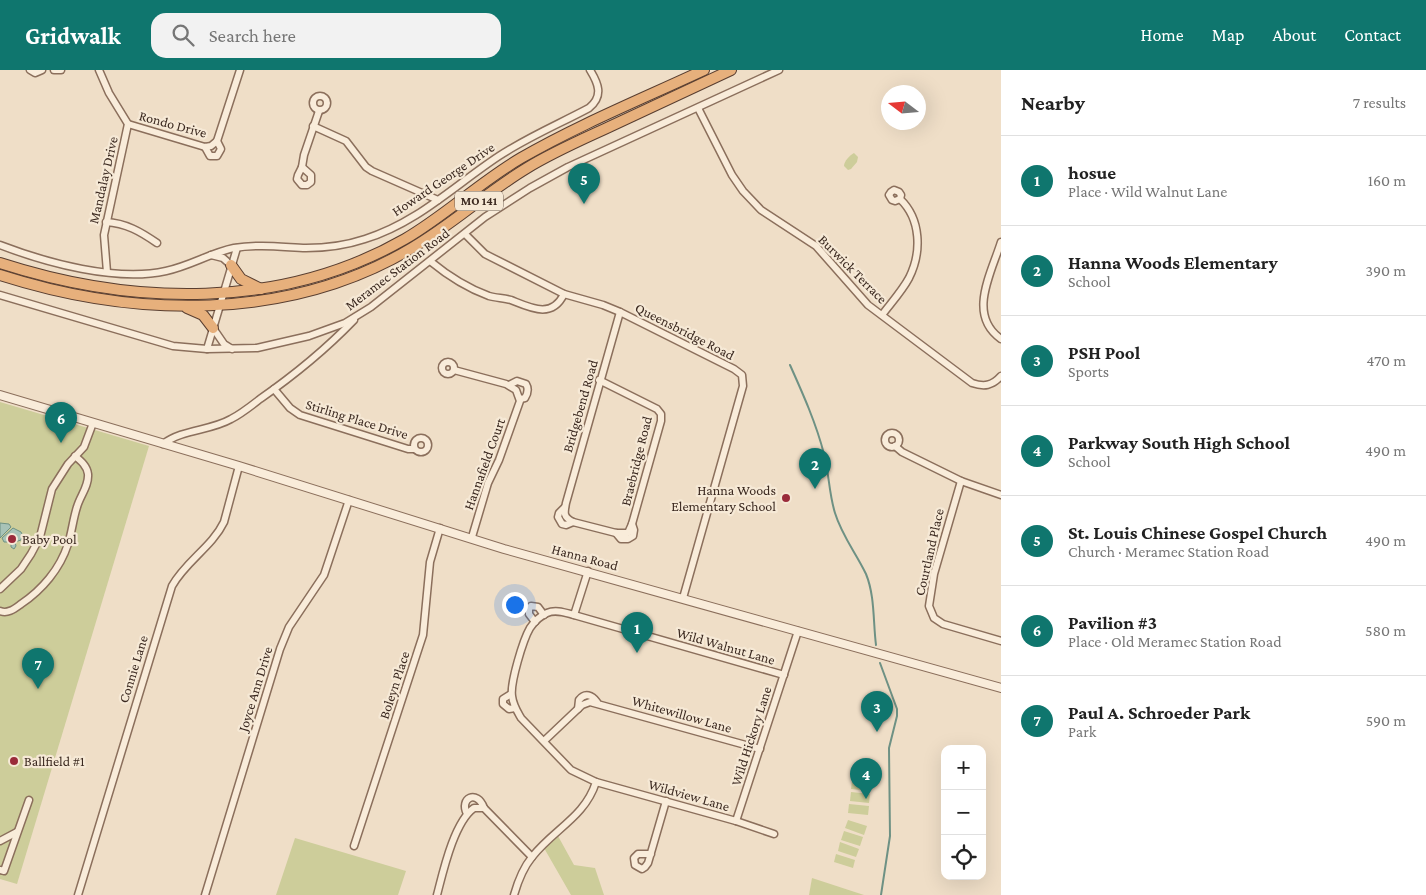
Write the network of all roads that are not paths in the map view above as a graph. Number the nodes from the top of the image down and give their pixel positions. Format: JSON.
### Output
{"nodes":[{"id":1,"x":30,"y":70,"type":"edge"},
{"id":2,"x":42,"y":70,"type":"edge"},
{"id":3,"x":54,"y":70,"type":"edge"},
{"id":4,"x":61,"y":70,"type":"edge"},
{"id":5,"x":99,"y":70,"type":"edge"},
{"id":6,"x":240,"y":70,"type":"edge"},
{"id":7,"x":590,"y":70,"type":"edge"},
{"id":8,"x":704,"y":70,"type":"edge"},
{"id":9,"x":731,"y":70,"type":"edge"},
{"id":10,"x":779,"y":70,"type":"edge"},
{"id":11,"x":698,"y":108,"type":"junction"},
{"id":12,"x":319,"y":111,"type":"dead end"},
{"id":13,"x":128,"y":124,"type":"junction"},
{"id":14,"x":313,"y":126,"type":"junction"},
{"id":15,"x":302,"y":167,"type":"dead end"},
{"id":16,"x":900,"y":199,"type":"dead end"},
{"id":17,"x":438,"y":200,"type":"junction"},
{"id":18,"x":106,"y":222,"type":"junction"},
{"id":19,"x":465,"y":234,"type":"junction"},
{"id":20,"x":1001,"y":242,"type":"edge"},
{"id":21,"x":157,"y":243,"type":"dead end"},
{"id":22,"x":0,"y":245,"type":"edge"},
{"id":23,"x":237,"y":248,"type":"junction"},
{"id":24,"x":209,"y":255,"type":"junction"},
{"id":25,"x":430,"y":261,"type":"junction"},
{"id":26,"x":0,"y":263,"type":"edge"},
{"id":27,"x":231,"y":265,"type":"junction"},
{"id":28,"x":107,"y":272,"type":"junction"},
{"id":29,"x":0,"y":275,"type":"edge"},
{"id":30,"x":262,"y":289,"type":"junction"},
{"id":31,"x":223,"y":294,"type":"junction"},
{"id":32,"x":564,"y":294,"type":"junction"},
{"id":33,"x":0,"y":296,"type":"edge"},
{"id":34,"x":220,"y":305,"type":"junction"},
{"id":35,"x":181,"y":306,"type":"junction"},
{"id":36,"x":620,"y":312,"type":"junction"},
{"id":37,"x":359,"y":314,"type":"junction"},
{"id":38,"x":882,"y":315,"type":"junction"},
{"id":39,"x":213,"y":328,"type":"junction"},
{"id":40,"x":1001,"y":339,"type":"edge"},
{"id":41,"x":207,"y":349,"type":"junction"},
{"id":42,"x":232,"y":349,"type":"junction"},
{"id":43,"x":454,"y":370,"type":"dead end"},
{"id":44,"x":1001,"y":376,"type":"edge"},
{"id":45,"x":600,"y":380,"type":"junction"},
{"id":46,"x":509,"y":385,"type":"junction"},
{"id":47,"x":274,"y":389,"type":"junction"},
{"id":48,"x":0,"y":395,"type":"edge"},
{"id":49,"x":520,"y":399,"type":"junction"},
{"id":50,"x":93,"y":423,"type":"junction"},
{"id":51,"x":163,"y":444,"type":"junction"},
{"id":52,"x":895,"y":446,"type":"dead end"},
{"id":53,"x":414,"y":449,"type":"dead end"},
{"id":54,"x":75,"y":456,"type":"junction"},
{"id":55,"x":239,"y":466,"type":"junction"},
{"id":56,"x":961,"y":481,"type":"junction"},
{"id":57,"x":1001,"y":494,"type":"edge"},
{"id":58,"x":349,"y":500,"type":"junction"},
{"id":59,"x":632,"y":524,"type":"junction"},
{"id":60,"x":440,"y":528,"type":"junction"},
{"id":61,"x":616,"y":533,"type":"junction"},
{"id":62,"x":628,"y":533,"type":"joint"},
{"id":63,"x":472,"y":538,"type":"junction"},
{"id":64,"x":588,"y":571,"type":"junction"},
{"id":65,"x":0,"y":589,"type":"edge"},
{"id":66,"x":683,"y":598,"type":"junction"},
{"id":67,"x":0,"y":611,"type":"edge"},
{"id":68,"x":544,"y":615,"type":"junction"},
{"id":69,"x":574,"y":615,"type":"junction"},
{"id":70,"x":534,"y":622,"type":"junction"},
{"id":71,"x":798,"y":631,"type":"junction"},
{"id":72,"x":1001,"y":641,"type":"edge"},
{"id":73,"x":784,"y":675,"type":"junction"},
{"id":74,"x":1001,"y":688,"type":"edge"},
{"id":75,"x":511,"y":694,"type":"junction"},
{"id":76,"x":515,"y":708,"type":"junction"},
{"id":77,"x":544,"y":741,"type":"junction"},
{"id":78,"x":760,"y":749,"type":"junction"},
{"id":79,"x":596,"y":782,"type":"junction"},
{"id":80,"x":29,"y":800,"type":"dead end"},
{"id":81,"x":666,"y":801,"type":"junction"},
{"id":82,"x":484,"y":808,"type":"junction"},
{"id":83,"x":467,"y":814,"type":"junction"},
{"id":84,"x":736,"y":821,"type":"junction"},
{"id":85,"x":17,"y":832,"type":"junction"},
{"id":86,"x":774,"y":834,"type":"dead end"},
{"id":87,"x":0,"y":841,"type":"edge"},
{"id":88,"x":354,"y":846,"type":"dead end"},
{"id":89,"x":650,"y":854,"type":"dead end"},
{"id":90,"x":532,"y":857,"type":"junction"},
{"id":91,"x":0,"y":870,"type":"edge"},
{"id":92,"x":78,"y":895,"type":"edge"},
{"id":93,"x":205,"y":895,"type":"edge"},
{"id":94,"x":437,"y":895,"type":"edge"},
{"id":95,"x":514,"y":895,"type":"edge"}],
"edges":[{"from":1,"to":2,"type":"street"},
{"from":3,"to":4,"type":"street"},
{"from":5,"to":13,"type":"street","name":"Mandalay Drive"},
{"from":6,"to":13,"type":"street","name":"Rondo Drive"},
{"from":7,"to":17,"type":"street","name":"Howard George Drive"},
{"from":8,"to":30,"type":"highway","number":"MO 141"},
{"from":9,"to":34,"type":"highway","number":"MO 141"},
{"from":10,"to":11,"type":"street","name":"Meramec Station Road"},
{"from":11,"to":19,"type":"street","name":"Meramec Station Road"},
{"from":11,"to":38,"type":"street","name":"Burwick Terrace"},
{"from":12,"to":14,"type":"street"},
{"from":13,"to":18,"type":"street","name":"Mandalay Drive"},
{"from":14,"to":15,"type":"street"},
{"from":14,"to":17,"type":"street"},
{"from":16,"to":38,"type":"street"},
{"from":17,"to":23,"type":"street","name":"Howard George Drive"},
{"from":18,"to":21,"type":"street"},
{"from":18,"to":28,"type":"street","name":"Mandalay Drive"},
{"from":19,"to":25,"type":"street","name":"Meramec Station Road"},
{"from":19,"to":32,"type":"street","name":"Queensbridge Road"},
{"from":20,"to":40,"type":"street"},
{"from":22,"to":28,"type":"street","name":"Howard George Drive"},
{"from":23,"to":24,"type":"street","name":"Howard George Drive"},
{"from":23,"to":27,"type":"street"},
{"from":24,"to":27,"type":"street"},
{"from":24,"to":28,"type":"street","name":"Howard George Drive"},
{"from":25,"to":32,"type":"street"},
{"from":25,"to":37,"type":"street","name":"Meramec Station Road"},
{"from":26,"to":31,"type":"highway","number":"MO 141"},
{"from":27,"to":30,"type":"highway"},
{"from":27,"to":31,"type":"street"},
{"from":29,"to":35,"type":"highway","number":"MO 141"},
{"from":30,"to":31,"type":"highway","number":"MO 141"},
{"from":31,"to":34,"type":"street"},
{"from":32,"to":36,"type":"street","name":"Queensbridge Road"},
{"from":33,"to":41,"type":"street","name":"Meramec Station Road"},
{"from":34,"to":35,"type":"highway","number":"MO 141"},
{"from":34,"to":39,"type":"street"},
{"from":35,"to":39,"type":"highway"},
{"from":36,"to":45,"type":"street","name":"Bridgebend Road"},
{"from":36,"to":66,"type":"street","name":"Queensbridge Road"},
{"from":37,"to":42,"type":"street","name":"Meramec Station Road"},
{"from":37,"to":47,"type":"street"},
{"from":38,"to":44,"type":"street","name":"Burwick Terrace"},
{"from":39,"to":41,"type":"street"},
{"from":39,"to":42,"type":"street"},
{"from":41,"to":42,"type":"street","name":"Meramec Station Road"},
{"from":43,"to":46,"type":"street","name":"Hannafield Court"},
{"from":45,"to":59,"type":"street","name":"Braebridge Road"},
{"from":45,"to":61,"type":"street","name":"Bridgebend Road"},
{"from":46,"to":49,"type":"street"},
{"from":46,"to":49,"type":"street","name":"Hannafield Court"},
{"from":47,"to":51,"type":"street"},
{"from":47,"to":53,"type":"street","name":"Stirling Place Drive"},
{"from":48,"to":50,"type":"street","name":"Hanna Road"},
{"from":49,"to":63,"type":"street","name":"Hannafield Court"},
{"from":50,"to":51,"type":"street","name":"Hanna Road"},
{"from":50,"to":54,"type":"street"},
{"from":51,"to":55,"type":"street","name":"Hanna Road"},
{"from":52,"to":56,"type":"street"},
{"from":54,"to":65,"type":"street"},
{"from":54,"to":67,"type":"street"},
{"from":55,"to":58,"type":"street","name":"Hanna Road"},
{"from":55,"to":92,"type":"street","name":"Connie Lane"},
{"from":56,"to":57,"type":"street"},
{"from":56,"to":72,"type":"street","name":"Courtland Place"},
{"from":58,"to":60,"type":"street","name":"Hanna Road"},
{"from":58,"to":93,"type":"street","name":"Joyce Ann Drive"},
{"from":59,"to":61,"type":"street","name":"Braebridge Road"},
{"from":59,"to":62,"type":"street","name":"Braebridge Road"},
{"from":60,"to":63,"type":"street","name":"Hanna Road"},
{"from":60,"to":88,"type":"street","name":"Boleyn Place"},
{"from":61,"to":62,"type":"street","name":"Bridgebend Road"},
{"from":63,"to":64,"type":"street","name":"Hanna Road"},
{"from":64,"to":66,"type":"street","name":"Hanna Road"},
{"from":64,"to":69,"type":"street"},
{"from":66,"to":71,"type":"street","name":"Hanna Road"},
{"from":68,"to":69,"type":"street","name":"Wild Walnut Lane"},
{"from":68,"to":70,"type":"street"},
{"from":68,"to":70,"type":"street","name":"Wild Walnut Lane"},
{"from":69,"to":73,"type":"street","name":"Wild Walnut Lane"},
{"from":70,"to":75,"type":"street"},
{"from":71,"to":73,"type":"street","name":"Wild Hickory Lane"},
{"from":71,"to":74,"type":"street","name":"Hanna Road"},
{"from":73,"to":78,"type":"street","name":"Wild Hickory Lane"},
{"from":75,"to":76,"type":"street"},
{"from":75,"to":76,"type":"street","name":"Wildview Lane"},
{"from":76,"to":77,"type":"street","name":"Wildview Lane"},
{"from":77,"to":78,"type":"street","name":"Whitewillow Lane"},
{"from":77,"to":79,"type":"street","name":"Wildview Lane"},
{"from":78,"to":84,"type":"street","name":"Wild Hickory Lane"},
{"from":79,"to":81,"type":"street","name":"Wildview Lane"},
{"from":79,"to":90,"type":"street"},
{"from":80,"to":85,"type":"street"},
{"from":81,"to":84,"type":"street","name":"Wildview Lane"},
{"from":81,"to":89,"type":"street"},
{"from":82,"to":83,"type":"street"},
{"from":82,"to":83,"type":"street"},
{"from":82,"to":90,"type":"street"},
{"from":83,"to":94,"type":"street"},
{"from":84,"to":86,"type":"street","name":"Wildview Lane"},
{"from":85,"to":87,"type":"street"},
{"from":85,"to":91,"type":"street"},
{"from":90,"to":95,"type":"street"}]}
